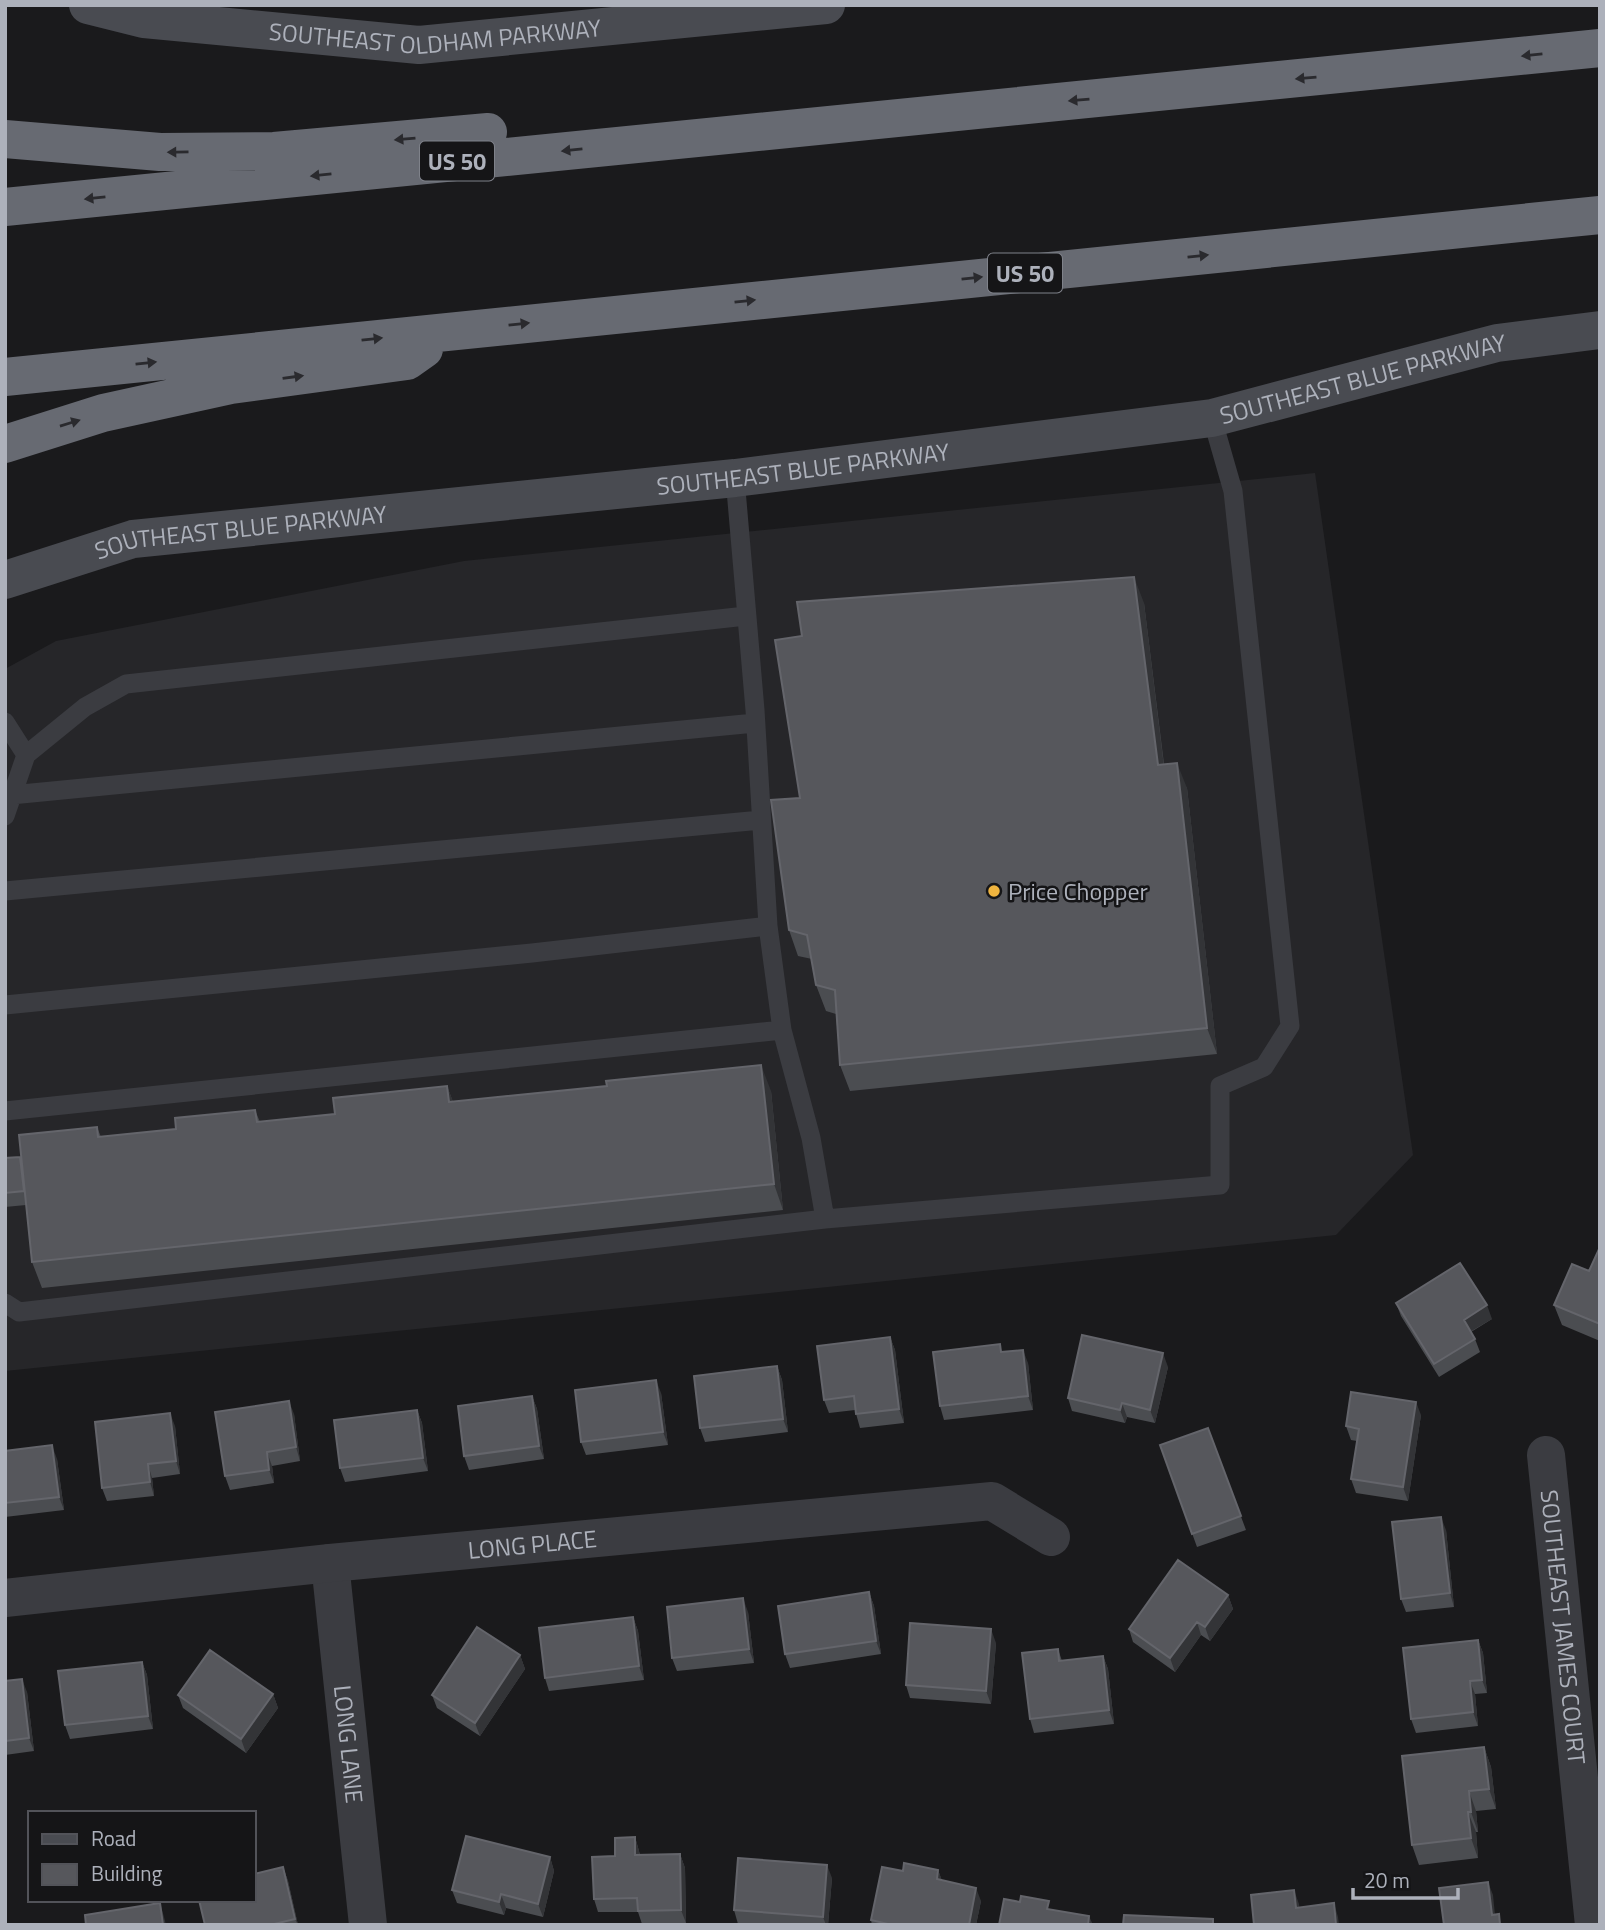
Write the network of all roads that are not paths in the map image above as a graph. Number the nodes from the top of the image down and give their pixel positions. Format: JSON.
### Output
{"nodes":[{"id":1,"x":826,"y":5,"type":"edge"},
{"id":2,"x":101,"y":7,"type":"edge"},
{"id":3,"x":1600,"y":48,"type":"edge"},
{"id":4,"x":908,"y":116,"type":"junction"},
{"id":5,"x":5,"y":139,"type":"edge"},
{"id":6,"x":5,"y":207,"type":"edge"},
{"id":7,"x":1600,"y":215,"type":"edge"},
{"id":8,"x":451,"y":330,"type":"junction"},
{"id":9,"x":1600,"y":330,"type":"edge"},
{"id":10,"x":5,"y":377,"type":"edge"},
{"id":11,"x":1212,"y":418,"type":"junction"},
{"id":12,"x":5,"y":443,"type":"edge"},
{"id":13,"x":735,"y":478,"type":"junction"},
{"id":14,"x":5,"y":580,"type":"edge"},
{"id":15,"x":746,"y":616,"type":"junction"},
{"id":16,"x":5,"y":722,"type":"edge"},
{"id":17,"x":755,"y":723,"type":"junction"},
{"id":18,"x":26,"y":755,"type":"junction"},
{"id":19,"x":11,"y":795,"type":"junction"},
{"id":20,"x":5,"y":816,"type":"edge"},
{"id":21,"x":761,"y":820,"type":"junction"},
{"id":22,"x":5,"y":891,"type":"edge"},
{"id":23,"x":768,"y":926,"type":"junction"},
{"id":24,"x":5,"y":1004,"type":"edge"},
{"id":25,"x":782,"y":1030,"type":"junction"},
{"id":26,"x":5,"y":1111,"type":"edge"},
{"id":27,"x":825,"y":1219,"type":"junction"},
{"id":28,"x":5,"y":1303,"type":"edge"},
{"id":29,"x":1546,"y":1455,"type":"dead end"},
{"id":30,"x":1051,"y":1537,"type":"dead end"},
{"id":31,"x":330,"y":1563,"type":"junction"},
{"id":32,"x":5,"y":1598,"type":"edge"},
{"id":33,"x":368,"y":1925,"type":"edge"},
{"id":34,"x":1594,"y":1925,"type":"edge"}],
"edges":[{"from":1,"to":2,"type":"street","name":"SOUTHEAST OLDHAM PARKWAY"},
{"from":3,"to":4,"type":"highway","number":"US 50","one_way":true},
{"from":4,"to":5,"type":"highway","one_way":true},
{"from":4,"to":6,"type":"highway","number":"US 50","one_way":true},
{"from":8,"to":7,"type":"highway","number":"US 50","one_way":true},
{"from":10,"to":8,"type":"highway","number":"US 50","one_way":true},
{"from":12,"to":8,"type":"highway","one_way":true},
{"from":9,"to":11,"type":"street","name":"SOUTHEAST BLUE PARKWAY"},
{"from":11,"to":13,"type":"street","name":"SOUTHEAST BLUE PARKWAY"},
{"from":11,"to":27,"type":"lane"},
{"from":13,"to":14,"type":"street","name":"SOUTHEAST BLUE PARKWAY"},
{"from":13,"to":15,"type":"lane"},
{"from":15,"to":17,"type":"lane"},
{"from":15,"to":18,"type":"lane"},
{"from":16,"to":18,"type":"lane"},
{"from":17,"to":19,"type":"lane"},
{"from":17,"to":21,"type":"lane"},
{"from":18,"to":19,"type":"lane"},
{"from":19,"to":20,"type":"lane"},
{"from":21,"to":22,"type":"lane"},
{"from":21,"to":23,"type":"lane"},
{"from":23,"to":24,"type":"lane"},
{"from":23,"to":25,"type":"lane"},
{"from":25,"to":26,"type":"lane"},
{"from":25,"to":27,"type":"lane"},
{"from":27,"to":28,"type":"lane"},
{"from":29,"to":34,"type":"street","name":"SOUTHEAST JAMES COURT"},
{"from":30,"to":31,"type":"street","name":"LONG PLACE"},
{"from":31,"to":32,"type":"street","name":"LONG PLACE"},
{"from":31,"to":33,"type":"street","name":"LONG LANE"}]}
